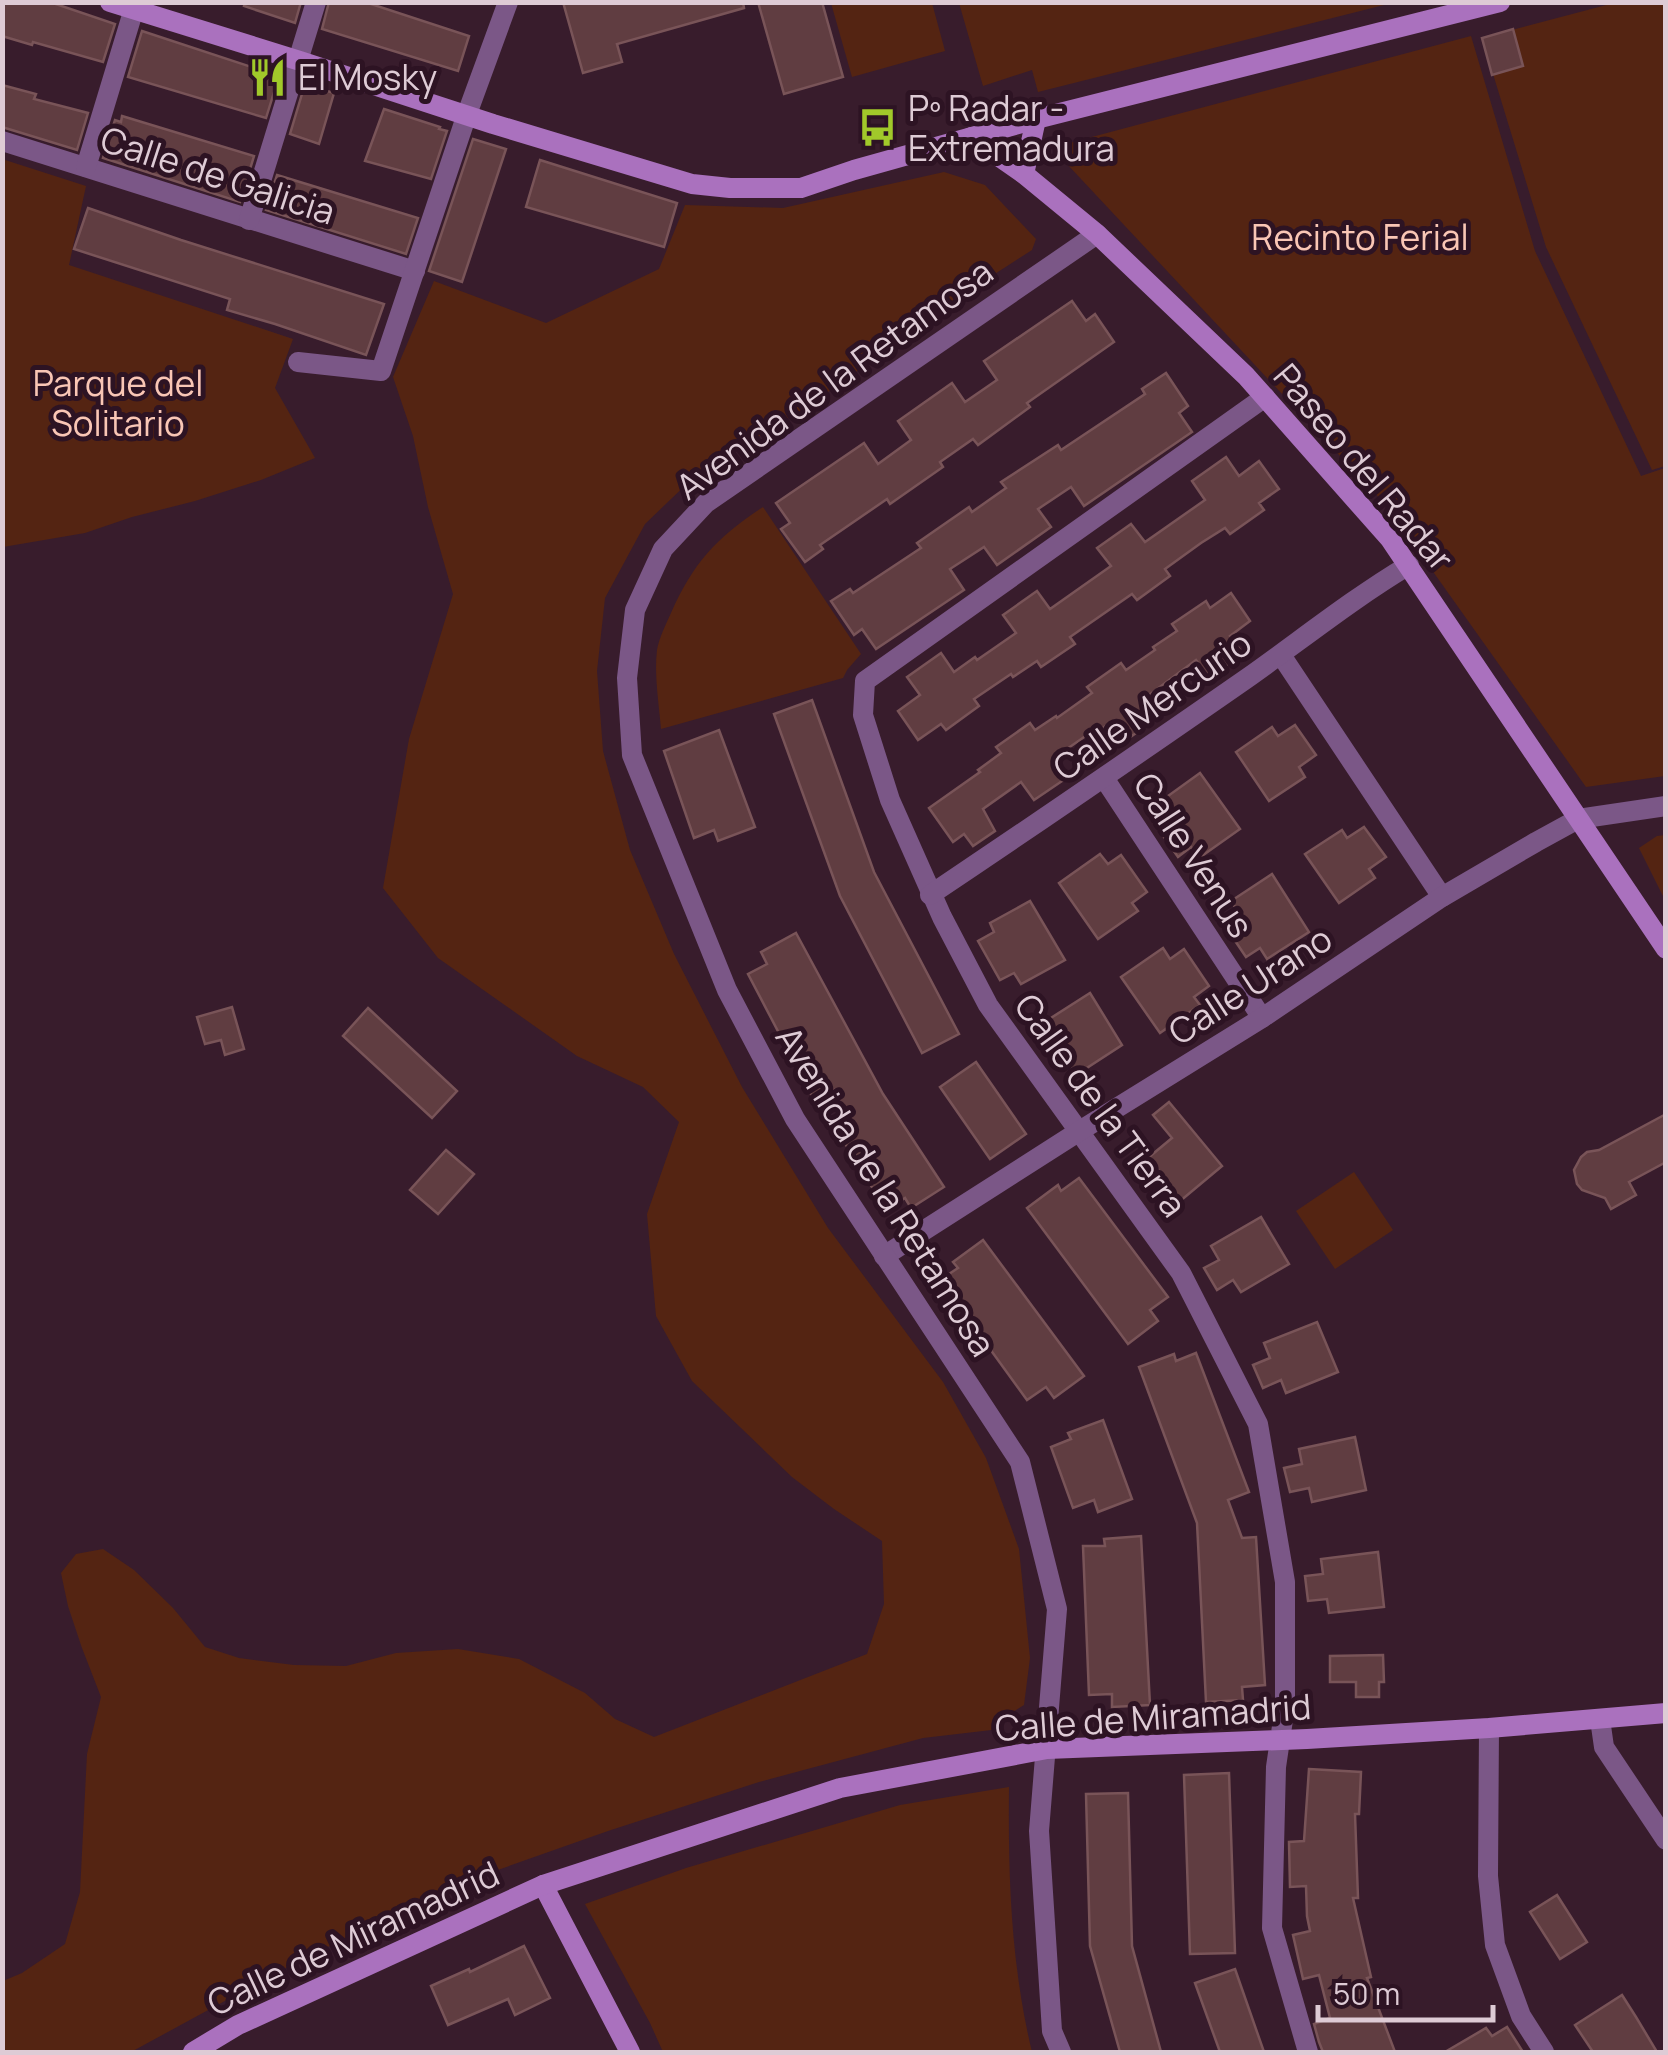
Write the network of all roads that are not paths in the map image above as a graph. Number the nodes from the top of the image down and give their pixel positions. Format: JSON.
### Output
{"nodes":[{"id":1,"x":110,"y":2,"type":"edge"},
{"id":2,"x":316,"y":2,"type":"edge"},
{"id":3,"x":508,"y":2,"type":"edge"},
{"id":4,"x":1500,"y":2,"type":"edge"},
{"id":5,"x":134,"y":7,"type":"edge"},
{"id":6,"x":300,"y":61,"type":"junction"},
{"id":7,"x":467,"y":114,"type":"junction"},
{"id":8,"x":1036,"y":119,"type":"junction"},
{"id":9,"x":971,"y":137,"type":"junction"},
{"id":10,"x":2,"y":141,"type":"edge"},
{"id":11,"x":86,"y":167,"type":"junction"},
{"id":12,"x":1024,"y":174,"type":"junction"},
{"id":13,"x":249,"y":220,"type":"junction"},
{"id":14,"x":1098,"y":234,"type":"junction"},
{"id":15,"x":414,"y":271,"type":"junction"},
{"id":16,"x":298,"y":362,"type":"dead end"},
{"id":17,"x":1266,"y":397,"type":"junction"},
{"id":18,"x":1409,"y":564,"type":"junction"},
{"id":19,"x":1281,"y":655,"type":"junction"},
{"id":20,"x":1104,"y":778,"type":"junction"},
{"id":21,"x":1666,"y":806,"type":"edge"},
{"id":22,"x":1578,"y":819,"type":"junction"},
{"id":23,"x":930,"y":895,"type":"junction"},
{"id":24,"x":1442,"y":898,"type":"junction"},
{"id":25,"x":1666,"y":950,"type":"edge"},
{"id":26,"x":1262,"y":1018,"type":"junction"},
{"id":27,"x":1078,"y":1132,"type":"junction"},
{"id":28,"x":884,"y":1256,"type":"junction"},
{"id":29,"x":1666,"y":1713,"type":"edge"},
{"id":30,"x":1600,"y":1718,"type":"junction"},
{"id":31,"x":1489,"y":1728,"type":"junction"},
{"id":32,"x":1281,"y":1738,"type":"junction"},
{"id":33,"x":1047,"y":1749,"type":"junction"},
{"id":34,"x":1666,"y":1840,"type":"edge"},
{"id":35,"x":543,"y":1885,"type":"junction"},
{"id":36,"x":193,"y":2052,"type":"edge"},
{"id":37,"x":630,"y":2052,"type":"edge"},
{"id":38,"x":1061,"y":2052,"type":"edge"},
{"id":39,"x":1308,"y":2052,"type":"edge"},
{"id":40,"x":1544,"y":2052,"type":"edge"}],
"edges":[{"from":1,"to":5,"type":"street"},
{"from":2,"to":6,"type":"street"},
{"from":3,"to":7,"type":"street"},
{"from":4,"to":8,"type":"street"},
{"from":5,"to":6,"type":"street"},
{"from":5,"to":11,"type":"street"},
{"from":6,"to":7,"type":"street"},
{"from":6,"to":13,"type":"street"},
{"from":7,"to":9,"type":"street"},
{"from":7,"to":15,"type":"street"},
{"from":8,"to":9,"type":"street"},
{"from":8,"to":12,"type":"street"},
{"from":9,"to":12,"type":"street","name":"Paseo del Radar"},
{"from":10,"to":11,"type":"street","name":"Calle de Galicia"},
{"from":11,"to":13,"type":"street","name":"Calle de Galicia"},
{"from":12,"to":14,"type":"street","name":"Paseo del Radar"},
{"from":13,"to":15,"type":"street","name":"Calle de Galicia"},
{"from":14,"to":17,"type":"street","name":"Paseo del Radar"},
{"from":14,"to":28,"type":"street","name":"Avenida de la Retamosa"},
{"from":15,"to":16,"type":"street"},
{"from":17,"to":18,"type":"street","name":"Paseo del Radar"},
{"from":17,"to":23,"type":"street","name":"Calle de la Tierra"},
{"from":18,"to":19,"type":"street","name":"Calle Mercurio"},
{"from":18,"to":22,"type":"street","name":"Paseo del Radar"},
{"from":19,"to":20,"type":"street","name":"Calle Mercurio"},
{"from":19,"to":24,"type":"street"},
{"from":20,"to":23,"type":"street","name":"Calle Mercurio"},
{"from":20,"to":26,"type":"street","name":"Calle Venus"},
{"from":21,"to":22,"type":"street","name":"Calle Urano"},
{"from":22,"to":24,"type":"street","name":"Calle Urano"},
{"from":22,"to":25,"type":"street","name":"Paseo del Radar"},
{"from":23,"to":27,"type":"street","name":"Calle de la Tierra"},
{"from":24,"to":26,"type":"street","name":"Calle Urano"},
{"from":26,"to":27,"type":"street","name":"Calle Urano"},
{"from":27,"to":28,"type":"street","name":"Calle Urano"},
{"from":27,"to":32,"type":"street","name":"Calle de la Tierra"},
{"from":28,"to":33,"type":"street","name":"Avenida de la Retamosa"},
{"from":29,"to":30,"type":"street","name":"Calle de Miramadrid"},
{"from":30,"to":31,"type":"street","name":"Calle de Miramadrid"},
{"from":30,"to":34,"type":"street"},
{"from":31,"to":32,"type":"street","name":"Calle de Miramadrid"},
{"from":31,"to":40,"type":"street"},
{"from":32,"to":33,"type":"street","name":"Calle de Miramadrid"},
{"from":32,"to":39,"type":"street","name":"Calle de la Tierra"},
{"from":33,"to":35,"type":"street","name":"Calle de Miramadrid"},
{"from":33,"to":38,"type":"street","name":"Avenida de la Retamosa"},
{"from":35,"to":36,"type":"street","name":"Calle de Miramadrid"},
{"from":35,"to":37,"type":"street","name":"Calle de Miramadrid"}]}
